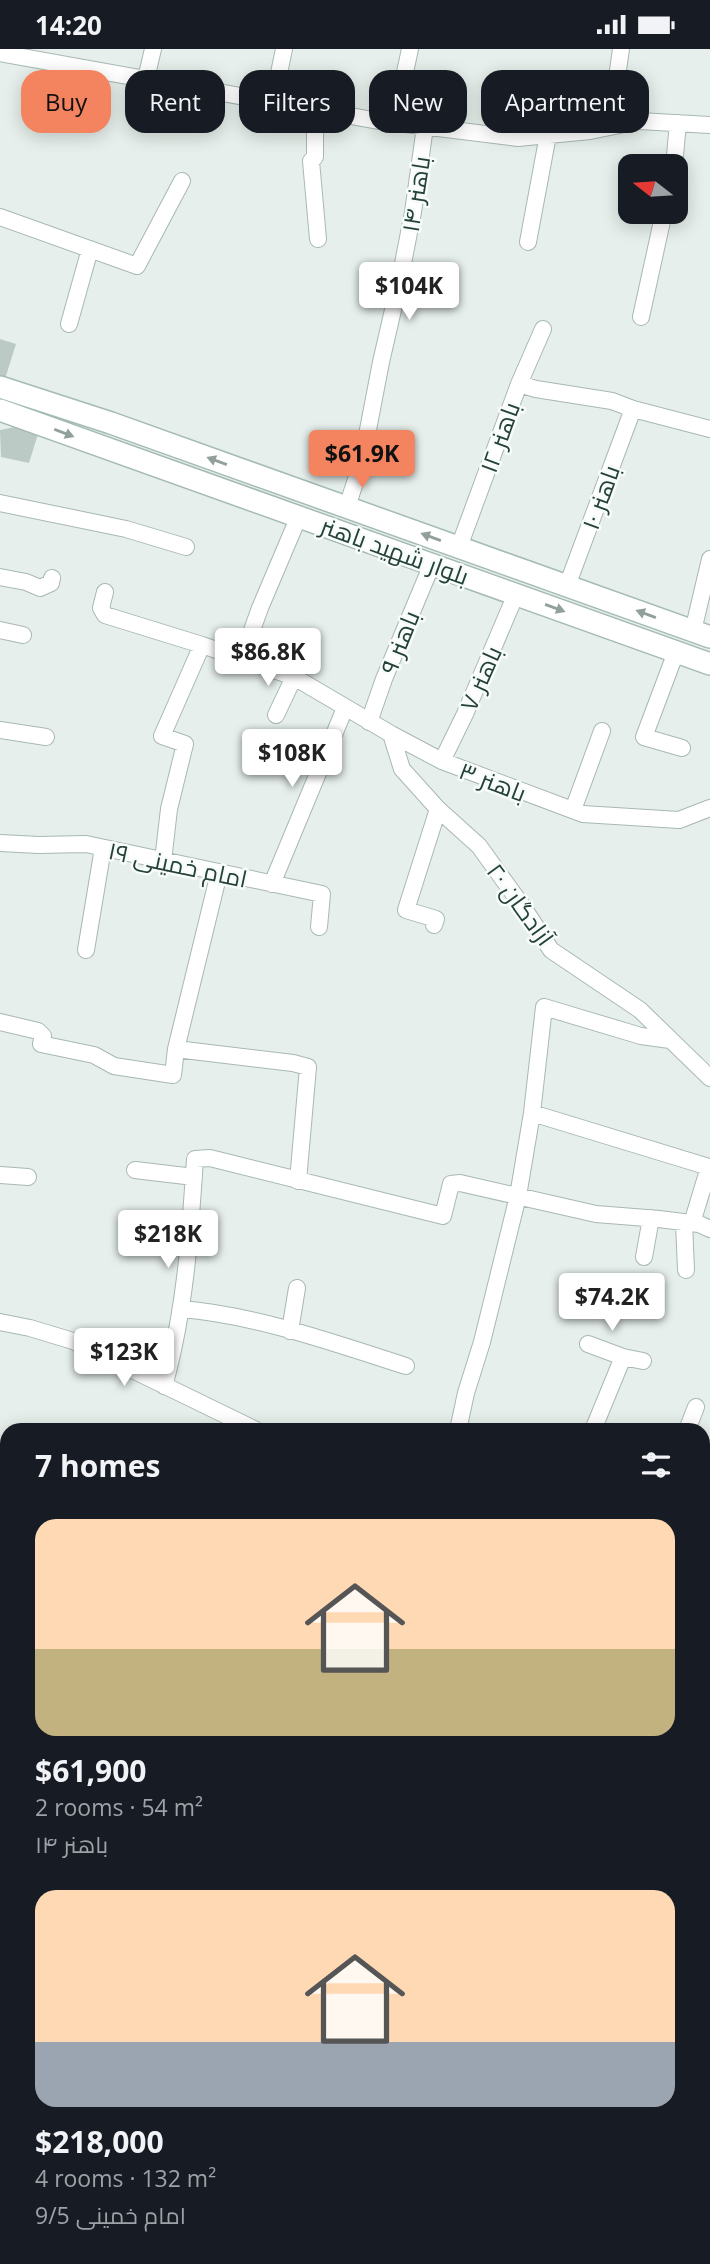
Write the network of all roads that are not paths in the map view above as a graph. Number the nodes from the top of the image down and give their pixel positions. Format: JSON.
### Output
{"nodes":[{"id":1,"x":153,"y":49,"type":"edge"},
{"id":2,"x":284,"y":49,"type":"edge"},
{"id":3,"x":410,"y":49,"type":"edge"},
{"id":4,"x":621,"y":49,"type":"edge"},
{"id":5,"x":0,"y":53,"type":"edge"},
{"id":6,"x":148,"y":70,"type":"edge"},
{"id":7,"x":280,"y":70,"type":"edge"},
{"id":8,"x":405,"y":70,"type":"edge"},
{"id":9,"x":618,"y":70,"type":"edge"},
{"id":10,"x":125,"y":75,"type":"edge"},
{"id":11,"x":649,"y":122,"type":"edge"},
{"id":12,"x":678,"y":123,"type":"junction"},
{"id":13,"x":710,"y":125,"type":"edge"},
{"id":14,"x":467,"y":132,"type":"edge"},
{"id":15,"x":315,"y":133,"type":"edge"},
{"id":16,"x":424,"y":133,"type":"edge"},
{"id":17,"x":564,"y":133,"type":"edge"},
{"id":18,"x":548,"y":135,"type":"junction"},
{"id":19,"x":675,"y":154,"type":"edge"},
{"id":20,"x":182,"y":181,"type":"dead end"},
{"id":21,"x":0,"y":217,"type":"edge"},
{"id":22,"x":661,"y":224,"type":"edge"},
{"id":23,"x":318,"y":239,"type":"dead end"},
{"id":24,"x":528,"y":242,"type":"dead end"},
{"id":25,"x":90,"y":249,"type":"junction"},
{"id":26,"x":641,"y":317,"type":"dead end"},
{"id":27,"x":69,"y":324,"type":"dead end"},
{"id":28,"x":543,"y":329,"type":"dead end"},
{"id":29,"x":519,"y":383,"type":"junction"},
{"id":30,"x":0,"y":387,"type":"edge"},
{"id":31,"x":633,"y":409,"type":"junction"},
{"id":32,"x":0,"y":410,"type":"edge"},
{"id":33,"x":710,"y":429,"type":"edge"},
{"id":34,"x":0,"y":503,"type":"edge"},
{"id":35,"x":347,"y":507,"type":"junction"},
{"id":36,"x":299,"y":516,"type":"junction"},
{"id":37,"x":186,"y":547,"type":"dead end"},
{"id":38,"x":459,"y":547,"type":"junction"},
{"id":39,"x":710,"y":559,"type":"edge"},
{"id":40,"x":432,"y":564,"type":"junction"},
{"id":41,"x":0,"y":576,"type":"edge"},
{"id":42,"x":52,"y":577,"type":"dead end"},
{"id":43,"x":567,"y":586,"type":"junction"},
{"id":44,"x":105,"y":592,"type":"dead end"},
{"id":45,"x":516,"y":594,"type":"junction"},
{"id":46,"x":0,"y":630,"type":"edge"},
{"id":47,"x":702,"y":634,"type":"edge"},
{"id":48,"x":23,"y":635,"type":"dead end"},
{"id":49,"x":202,"y":645,"type":"junction"},
{"id":50,"x":680,"y":653,"type":"junction"},
{"id":51,"x":242,"y":658,"type":"junction"},
{"id":52,"x":710,"y":664,"type":"edge"},
{"id":53,"x":294,"y":677,"type":"junction"},
{"id":54,"x":345,"y":708,"type":"junction"},
{"id":55,"x":276,"y":715,"type":"dead end"},
{"id":56,"x":369,"y":722,"type":"junction"},
{"id":57,"x":0,"y":730,"type":"edge"},
{"id":58,"x":603,"y":731,"type":"dead end"},
{"id":59,"x":391,"y":734,"type":"junction"},
{"id":60,"x":46,"y":737,"type":"dead end"},
{"id":61,"x":682,"y":748,"type":"dead end"},
{"id":62,"x":442,"y":761,"type":"junction"},
{"id":63,"x":710,"y":808,"type":"edge"},
{"id":64,"x":438,"y":809,"type":"junction"},
{"id":65,"x":573,"y":810,"type":"junction"},
{"id":66,"x":0,"y":843,"type":"edge"},
{"id":67,"x":103,"y":848,"type":"junction"},
{"id":68,"x":163,"y":861,"type":"junction"},
{"id":69,"x":219,"y":873,"type":"junction"},
{"id":70,"x":272,"y":884,"type":"junction"},
{"id":71,"x":435,"y":925,"type":"dead end"},
{"id":72,"x":320,"y":927,"type":"dead end"},
{"id":73,"x":86,"y":950,"type":"dead end"},
{"id":74,"x":0,"y":1022,"type":"edge"},
{"id":75,"x":670,"y":1040,"type":"junction"},
{"id":76,"x":176,"y":1049,"type":"junction"},
{"id":77,"x":710,"y":1078,"type":"edge"},
{"id":78,"x":532,"y":1112,"type":"junction"},
{"id":79,"x":709,"y":1165,"type":"edge"},
{"id":80,"x":135,"y":1170,"type":"dead end"},
{"id":81,"x":0,"y":1175,"type":"edge"},
{"id":82,"x":27,"y":1177,"type":"dead end"},
{"id":83,"x":194,"y":1177,"type":"junction"},
{"id":84,"x":298,"y":1181,"type":"junction"},
{"id":85,"x":707,"y":1185,"type":"edge"},
{"id":86,"x":518,"y":1196,"type":"junction"},
{"id":87,"x":651,"y":1218,"type":"junction"},
{"id":88,"x":688,"y":1223,"type":"junction"},
{"id":89,"x":710,"y":1229,"type":"edge"},
{"id":90,"x":644,"y":1257,"type":"dead end"},
{"id":91,"x":686,"y":1270,"type":"dead end"},
{"id":92,"x":297,"y":1288,"type":"dead end"},
{"id":93,"x":181,"y":1309,"type":"junction"},
{"id":94,"x":0,"y":1322,"type":"edge"},
{"id":95,"x":290,"y":1331,"type":"junction"},
{"id":96,"x":73,"y":1341,"type":"junction"},
{"id":97,"x":588,"y":1344,"type":"dead end"},
{"id":98,"x":623,"y":1357,"type":"junction"},
{"id":99,"x":643,"y":1361,"type":"dead end"},
{"id":100,"x":405,"y":1366,"type":"dead end"},
{"id":101,"x":164,"y":1386,"type":"junction"},
{"id":102,"x":696,"y":1407,"type":"dead end"},
{"id":103,"x":243,"y":1423,"type":"edge"},
{"id":104,"x":244,"y":1423,"type":"edge"},
{"id":105,"x":460,"y":1423,"type":"edge"},
{"id":106,"x":596,"y":1423,"type":"edge"},
{"id":107,"x":690,"y":1423,"type":"edge"}],
"edges":[{"from":1,"to":6,"type":"street"},
{"from":2,"to":7,"type":"street"},
{"from":3,"to":8,"type":"street"},
{"from":4,"to":9,"type":"street"},
{"from":5,"to":10,"type":"street"},
{"from":11,"to":12,"type":"street"},
{"from":12,"to":13,"type":"street"},
{"from":12,"to":19,"type":"street"},
{"from":14,"to":18,"type":"street"},
{"from":15,"to":23,"type":"street"},
{"from":16,"to":35,"type":"street","name":"باهنر ۱۴"},
{"from":17,"to":18,"type":"street"},
{"from":18,"to":24,"type":"street"},
{"from":20,"to":25,"type":"street"},
{"from":21,"to":25,"type":"street"},
{"from":22,"to":26,"type":"street"},
{"from":25,"to":27,"type":"street"},
{"from":28,"to":29,"type":"street","name":"باهنر ۱۲"},
{"from":29,"to":31,"type":"street"},
{"from":29,"to":38,"type":"street","name":"باهنر ۱۲"},
{"from":35,"to":30,"type":"main road","name":"بلوار شهید باهنر","one_way":true},
{"from":31,"to":33,"type":"street"},
{"from":31,"to":43,"type":"street","name":"باهنر ۱۰"},
{"from":32,"to":36,"type":"main road","name":"بلوار شهید باهنر","one_way":true},
{"from":34,"to":37,"type":"street"},
{"from":38,"to":35,"type":"main road","name":"بلوار شهید باهنر","one_way":true},
{"from":36,"to":40,"type":"main road","name":"بلوار شهید باهنر"},
{"from":36,"to":51,"type":"street"},
{"from":38,"to":43,"type":"main road","name":"بلوار شهید باهنر"},
{"from":39,"to":47,"type":"street"},
{"from":40,"to":45,"type":"main road","name":"بلوار شهید باهنر"},
{"from":40,"to":56,"type":"street","name":"باهنر ۹"},
{"from":41,"to":42,"type":"street"},
{"from":47,"to":43,"type":"main road","name":"بلوار شهید باهنر","one_way":true},
{"from":44,"to":49,"type":"street","name":"باهنر ۳"},
{"from":45,"to":50,"type":"main road","name":"بلوار شهید باهنر","one_way":true},
{"from":45,"to":62,"type":"street","name":"باهنر ۷"},
{"from":46,"to":48,"type":"street"},
{"from":47,"to":50,"type":"main road"},
{"from":49,"to":51,"type":"street","name":"باهنر ۳"},
{"from":49,"to":68,"type":"street"},
{"from":50,"to":52,"type":"main road","name":"بلوار شهید باهنر"},
{"from":50,"to":61,"type":"street"},
{"from":51,"to":53,"type":"street","name":"باهنر ۳"},
{"from":53,"to":54,"type":"street","name":"باهنر ۳"},
{"from":53,"to":55,"type":"street"},
{"from":54,"to":56,"type":"street","name":"باهنر ۳"},
{"from":54,"to":70,"type":"street"},
{"from":56,"to":59,"type":"street","name":"باهنر ۳"},
{"from":57,"to":60,"type":"street"},
{"from":58,"to":65,"type":"street"},
{"from":59,"to":62,"type":"street","name":"باهنر ۳"},
{"from":59,"to":64,"type":"street","name":"آزادگان ۲۰"},
{"from":62,"to":65,"type":"street","name":"باهنر ۳"},
{"from":63,"to":65,"type":"street","name":"باهنر ۳"},
{"from":64,"to":71,"type":"street"},
{"from":64,"to":75,"type":"street","name":"آزادگان ۲۰"},
{"from":66,"to":67,"type":"street","name":"امام خمینی ۱۹"},
{"from":67,"to":68,"type":"street","name":"امام خمینی ۱۹"},
{"from":67,"to":73,"type":"street"},
{"from":68,"to":69,"type":"street","name":"امام خمینی ۱۹"},
{"from":69,"to":70,"type":"street","name":"امام خمینی ۱۹"},
{"from":69,"to":76,"type":"street"},
{"from":70,"to":72,"type":"street","name":"امام خمینی ۱۹"},
{"from":74,"to":76,"type":"street"},
{"from":75,"to":77,"type":"street","name":"آزادگان ۲۰"},
{"from":75,"to":78,"type":"street"},
{"from":76,"to":84,"type":"street"},
{"from":78,"to":79,"type":"street"},
{"from":78,"to":86,"type":"street"},
{"from":79,"to":85,"type":"street"},
{"from":80,"to":83,"type":"street"},
{"from":81,"to":82,"type":"street"},
{"from":83,"to":84,"type":"street"},
{"from":83,"to":93,"type":"street"},
{"from":84,"to":86,"type":"street"},
{"from":85,"to":88,"type":"street"},
{"from":86,"to":87,"type":"street"},
{"from":86,"to":105,"type":"street"},
{"from":87,"to":88,"type":"street"},
{"from":87,"to":90,"type":"street"},
{"from":88,"to":89,"type":"street"},
{"from":88,"to":91,"type":"street"},
{"from":92,"to":95,"type":"street"},
{"from":93,"to":95,"type":"street"},
{"from":93,"to":101,"type":"street"},
{"from":94,"to":96,"type":"street"},
{"from":95,"to":100,"type":"street"},
{"from":96,"to":101,"type":"street"},
{"from":96,"to":104,"type":"street"},
{"from":97,"to":98,"type":"street"},
{"from":98,"to":99,"type":"street"},
{"from":98,"to":106,"type":"street"},
{"from":101,"to":103,"type":"street"},
{"from":102,"to":107,"type":"street"}]}
